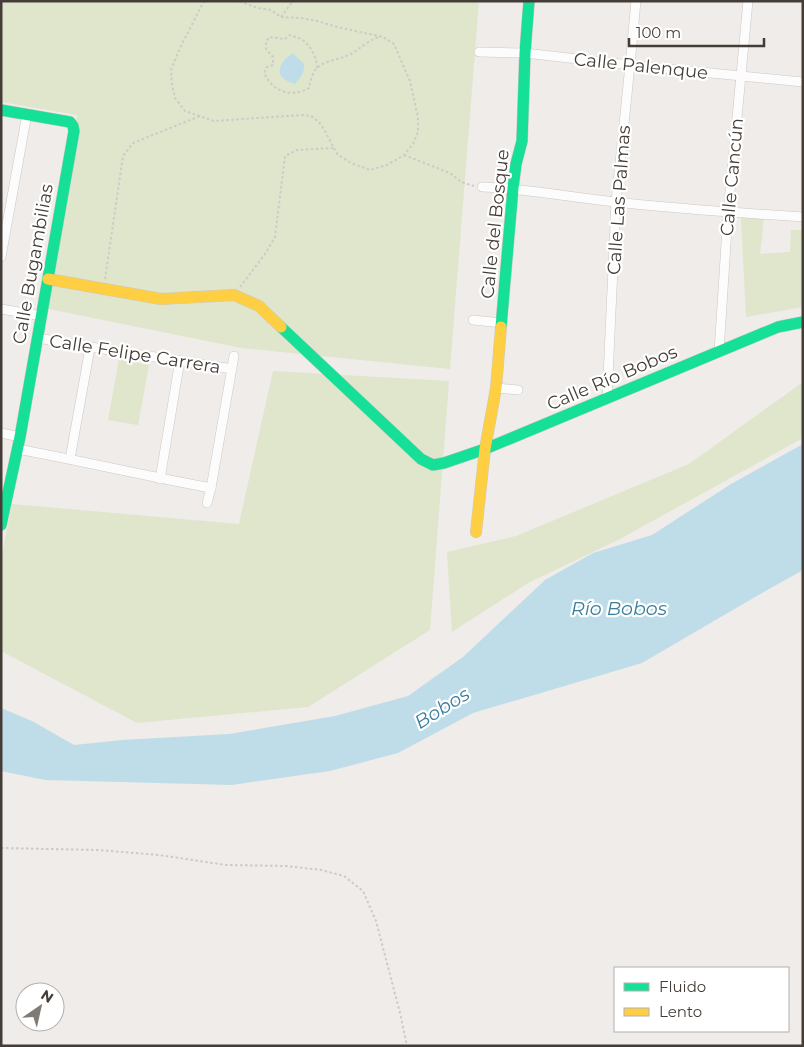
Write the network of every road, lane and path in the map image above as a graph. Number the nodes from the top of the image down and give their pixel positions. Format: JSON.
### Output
{"nodes":[{"id":1,"x":205,"y":1,"type":"edge"},
{"id":2,"x":239,"y":1,"type":"edge"},
{"id":3,"x":293,"y":1,"type":"edge"},
{"id":4,"x":529,"y":1,"type":"edge"},
{"id":5,"x":636,"y":1,"type":"edge"},
{"id":6,"x":748,"y":1,"type":"edge"},
{"id":7,"x":244,"y":2,"type":"edge"},
{"id":8,"x":281,"y":17,"type":"junction"},
{"id":9,"x":383,"y":37,"type":"junction"},
{"id":10,"x":479,"y":52,"type":"dead end"},
{"id":11,"x":525,"y":53,"type":"junction"},
{"id":12,"x":630,"y":65,"type":"junction"},
{"id":13,"x":316,"y":68,"type":"junction"},
{"id":14,"x":741,"y":77,"type":"junction"},
{"id":15,"x":803,"y":82,"type":"edge"},
{"id":16,"x":1,"y":110,"type":"edge"},
{"id":17,"x":27,"y":114,"type":"junction"},
{"id":18,"x":200,"y":116,"type":"junction"},
{"id":19,"x":333,"y":148,"type":"junction"},
{"id":20,"x":404,"y":155,"type":"junction"},
{"id":21,"x":482,"y":186,"type":"joint"},
{"id":22,"x":513,"y":188,"type":"junction"},
{"id":23,"x":616,"y":202,"type":"junction"},
{"id":24,"x":728,"y":213,"type":"junction"},
{"id":25,"x":803,"y":217,"type":"edge"},
{"id":26,"x":1,"y":257,"type":"edge"},
{"id":27,"x":48,"y":279,"type":"junction"},
{"id":28,"x":104,"y":289,"type":"junction"},
{"id":29,"x":234,"y":295,"type":"junction"},
{"id":30,"x":1,"y":309,"type":"edge"},
{"id":31,"x":42,"y":316,"type":"junction"},
{"id":32,"x":473,"y":320,"type":"dead end"},
{"id":33,"x":803,"y":322,"type":"edge"},
{"id":34,"x":502,"y":323,"type":"junction"},
{"id":35,"x":38,"y":338,"type":"junction"},
{"id":36,"x":90,"y":348,"type":"junction"},
{"id":37,"x":719,"y":352,"type":"junction"},
{"id":38,"x":234,"y":356,"type":"dead end"},
{"id":39,"x":180,"y":360,"type":"junction"},
{"id":40,"x":232,"y":370,"type":"junction"},
{"id":41,"x":496,"y":388,"type":"junction"},
{"id":42,"x":518,"y":390,"type":"dead end"},
{"id":43,"x":607,"y":400,"type":"junction"},
{"id":44,"x":1,"y":433,"type":"edge"},
{"id":45,"x":20,"y":437,"type":"junction"},
{"id":46,"x":17,"y":449,"type":"junction"},
{"id":47,"x":485,"y":450,"type":"junction"},
{"id":48,"x":70,"y":458,"type":"junction"},
{"id":49,"x":160,"y":479,"type":"junction"},
{"id":50,"x":212,"y":488,"type":"junction"},
{"id":51,"x":207,"y":503,"type":"dead end"},
{"id":52,"x":1,"y":525,"type":"edge"},
{"id":53,"x":476,"y":532,"type":"dead end"},
{"id":54,"x":1,"y":848,"type":"edge"},
{"id":55,"x":407,"y":1046,"type":"edge"}],
"edges":[{"from":1,"to":18,"type":"path"},
{"from":2,"to":7,"type":"path"},
{"from":3,"to":8,"type":"path"},
{"from":4,"to":11,"type":"street","name":"Calle del Bosque"},
{"from":5,"to":12,"type":"street","name":"Calle Las Palmas"},
{"from":6,"to":14,"type":"street","name":"Calle Cancún"},
{"from":7,"to":8,"type":"path"},
{"from":8,"to":9,"type":"path"},
{"from":9,"to":13,"type":"path"},
{"from":9,"to":20,"type":"path"},
{"from":10,"to":11,"type":"street","name":"Calle Palenque"},
{"from":11,"to":12,"type":"street","name":"Calle Palenque"},
{"from":11,"to":22,"type":"street","name":"Calle del Bosque"},
{"from":12,"to":14,"type":"street","name":"Calle Palenque"},
{"from":12,"to":23,"type":"street","name":"Calle Las Palmas"},
{"from":13,"to":13,"type":"path"},
{"from":14,"to":15,"type":"street","name":"Calle Palenque"},
{"from":14,"to":24,"type":"street","name":"Calle Cancún"},
{"from":16,"to":17,"type":"street"},
{"from":17,"to":26,"type":"street"},
{"from":17,"to":27,"type":"street","name":"Calle Bugambilias"},
{"from":18,"to":19,"type":"path"},
{"from":18,"to":28,"type":"path"},
{"from":19,"to":20,"type":"path"},
{"from":19,"to":29,"type":"path"},
{"from":20,"to":21,"type":"path"},
{"from":21,"to":22,"type":"street"},
{"from":22,"to":23,"type":"street"},
{"from":22,"to":34,"type":"street","name":"Calle del Bosque"},
{"from":23,"to":24,"type":"street"},
{"from":23,"to":43,"type":"street","name":"Calle Las Palmas"},
{"from":24,"to":25,"type":"street"},
{"from":24,"to":37,"type":"street","name":"Calle Cancún"},
{"from":27,"to":28,"type":"street"},
{"from":27,"to":31,"type":"street","name":"Calle Bugambilias"},
{"from":28,"to":29,"type":"street"},
{"from":29,"to":47,"type":"street","name":"Calle Río Bobos"},
{"from":30,"to":31,"type":"street"},
{"from":31,"to":35,"type":"street","name":"Calle Bugambilias"},
{"from":32,"to":34,"type":"street"},
{"from":33,"to":37,"type":"street","name":"Calle Río Bobos"},
{"from":34,"to":41,"type":"street","name":"Calle del Bosque"},
{"from":35,"to":36,"type":"street","name":"Calle Felipe Carrera"},
{"from":35,"to":45,"type":"street","name":"Calle Bugambilias"},
{"from":36,"to":39,"type":"street","name":"Calle Felipe Carrera"},
{"from":36,"to":48,"type":"street"},
{"from":37,"to":43,"type":"street","name":"Calle Río Bobos"},
{"from":38,"to":40,"type":"street"},
{"from":39,"to":40,"type":"street","name":"Calle Felipe Carrera"},
{"from":39,"to":49,"type":"street"},
{"from":40,"to":50,"type":"street"},
{"from":41,"to":42,"type":"street"},
{"from":41,"to":47,"type":"street","name":"Calle del Bosque"},
{"from":43,"to":47,"type":"street","name":"Calle Río Bobos"},
{"from":44,"to":45,"type":"street"},
{"from":45,"to":46,"type":"street","name":"Calle Bugambilias"},
{"from":46,"to":48,"type":"street"},
{"from":46,"to":52,"type":"street","name":"Calle Bugambilias"},
{"from":47,"to":53,"type":"street","name":"Calle del Bosque"},
{"from":48,"to":49,"type":"street"},
{"from":49,"to":50,"type":"street"},
{"from":50,"to":51,"type":"street"},
{"from":54,"to":55,"type":"path"}]}
